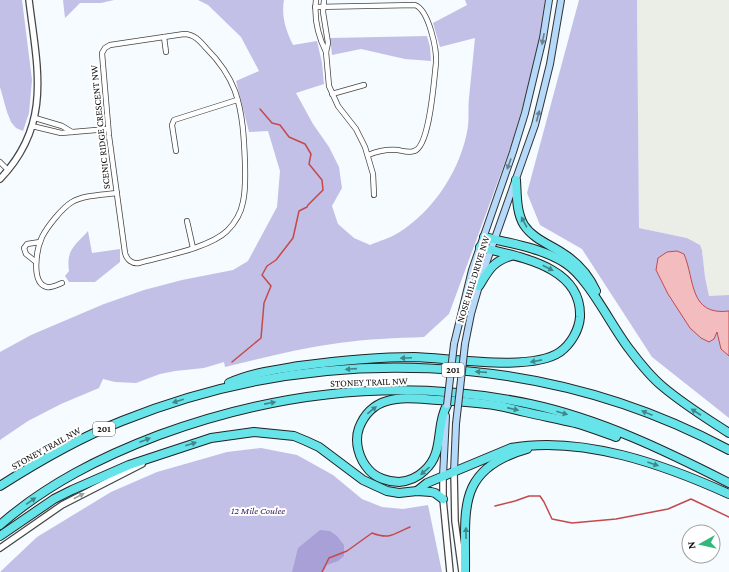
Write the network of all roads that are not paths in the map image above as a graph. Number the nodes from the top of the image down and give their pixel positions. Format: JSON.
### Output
{"nodes":[{"id":1,"x":29,"y":0,"type":"edge"},
{"id":2,"x":316,"y":0,"type":"edge"},
{"id":3,"x":324,"y":0,"type":"edge"},
{"id":4,"x":549,"y":0,"type":"edge"},
{"id":5,"x":561,"y":0,"type":"edge"},
{"id":6,"x":387,"y":3,"type":"edge"},
{"id":7,"x":315,"y":7,"type":"junction"},
{"id":8,"x":323,"y":7,"type":"junction"},
{"id":9,"x":164,"y":37,"type":"junction"},
{"id":10,"x":166,"y":52,"type":"dead end"},
{"id":11,"x":326,"y":52,"type":"junction"},
{"id":12,"x":364,"y":84,"type":"dead end"},
{"id":13,"x":332,"y":94,"type":"junction"},
{"id":14,"x":237,"y":100,"type":"junction"},
{"id":15,"x":34,"y":118,"type":"junction"},
{"id":16,"x":32,"y":126,"type":"junction"},
{"id":17,"x":108,"y":129,"type":"junction"},
{"id":18,"x":72,"y":132,"type":"junction"},
{"id":19,"x":176,"y":150,"type":"dead end"},
{"id":20,"x":368,"y":155,"type":"junction"},
{"id":21,"x":0,"y":162,"type":"edge"},
{"id":22,"x":8,"y":170,"type":"junction"},
{"id":23,"x":0,"y":179,"type":"edge"},
{"id":24,"x":516,"y":180,"type":"junction"},
{"id":25,"x":117,"y":193,"type":"junction"},
{"id":26,"x":374,"y":195,"type":"dead end"},
{"id":27,"x":187,"y":221,"type":"dead end"},
{"id":28,"x":484,"y":237,"type":"junction"},
{"id":29,"x":495,"y":240,"type":"junction"},
{"id":30,"x":40,"y":242,"type":"junction"},
{"id":31,"x":480,"y":247,"type":"junction"},
{"id":32,"x":193,"y":248,"type":"junction"},
{"id":33,"x":491,"y":250,"type":"junction"},
{"id":34,"x":512,"y":256,"type":"junction"},
{"id":35,"x":36,"y":262,"type":"junction"},
{"id":36,"x":62,"y":283,"type":"dead end"},
{"id":37,"x":479,"y":286,"type":"junction"},
{"id":38,"x":611,"y":323,"type":"junction"},
{"id":39,"x":215,"y":390,"type":"junction"},
{"id":40,"x":446,"y":404,"type":"joint"},
{"id":41,"x":443,"y":422,"type":"junction"},
{"id":42,"x":729,"y":433,"type":"edge"},
{"id":43,"x":646,"y":443,"type":"junction"},
{"id":44,"x":550,"y":446,"type":"junction"},
{"id":45,"x":729,"y":450,"type":"edge"},
{"id":46,"x":155,"y":458,"type":"junction"},
{"id":47,"x":454,"y":472,"type":"junction"},
{"id":48,"x":443,"y":476,"type":"junction"},
{"id":49,"x":729,"y":483,"type":"edge"},
{"id":50,"x":0,"y":486,"type":"edge"},
{"id":51,"x":417,"y":491,"type":"junction"},
{"id":52,"x":729,"y":494,"type":"edge"},
{"id":53,"x":443,"y":498,"type":"junction"},
{"id":54,"x":0,"y":525,"type":"edge"},
{"id":55,"x":0,"y":536,"type":"edge"},
{"id":56,"x":0,"y":548,"type":"edge"},
{"id":57,"x":450,"y":572,"type":"edge"},
{"id":58,"x":462,"y":572,"type":"edge"},
{"id":59,"x":466,"y":572,"type":"edge"}],
"edges":[{"from":1,"to":15,"type":"street"},
{"from":2,"to":7,"type":"street"},
{"from":3,"to":8,"type":"street"},
{"from":4,"to":28,"type":"main road","name":"NOSE HILL DRIVE NW","one_way":true},
{"from":24,"to":5,"type":"main road","name":"NOSE HILL DRIVE NW","one_way":true},
{"from":6,"to":8,"type":"street"},
{"from":6,"to":20,"type":"street"},
{"from":7,"to":8,"type":"street"},
{"from":7,"to":11,"type":"street"},
{"from":8,"to":11,"type":"street"},
{"from":9,"to":10,"type":"street"},
{"from":9,"to":14,"type":"street","name":"SCENIC RIDGE CRESCENT NW"},
{"from":9,"to":17,"type":"street","name":"SCENIC RIDGE CRESCENT NW"},
{"from":11,"to":13,"type":"street"},
{"from":12,"to":13,"type":"street"},
{"from":13,"to":20,"type":"street"},
{"from":14,"to":19,"type":"street"},
{"from":14,"to":32,"type":"street","name":"SCENIC RIDGE CRESCENT NW"},
{"from":15,"to":16,"type":"street"},
{"from":15,"to":18,"type":"street"},
{"from":16,"to":18,"type":"street"},
{"from":16,"to":22,"type":"street"},
{"from":17,"to":18,"type":"street"},
{"from":17,"to":25,"type":"street","name":"SCENIC RIDGE CRESCENT NW"},
{"from":20,"to":26,"type":"street"},
{"from":21,"to":22,"type":"street"},
{"from":22,"to":23,"type":"street"},
{"from":24,"to":29,"type":"main road","name":"NOSE HILL DRIVE NW"},
{"from":38,"to":24,"type":"highway","one_way":true},
{"from":25,"to":30,"type":"street"},
{"from":25,"to":32,"type":"street","name":"SCENIC RIDGE CRESCENT NW"},
{"from":27,"to":32,"type":"street"},
{"from":28,"to":29,"type":"highway"},
{"from":28,"to":31,"type":"main road","name":"NOSE HILL DRIVE NW"},
{"from":29,"to":33,"type":"main road","name":"NOSE HILL DRIVE NW"},
{"from":29,"to":38,"type":"highway"},
{"from":30,"to":35,"type":"street"},
{"from":30,"to":35,"type":"street"},
{"from":31,"to":33,"type":"highway"},
{"from":31,"to":40,"type":"main road","name":"NOSE HILL DRIVE NW","bridge":true},
{"from":33,"to":34,"type":"highway"},
{"from":33,"to":37,"type":"main road","name":"NOSE HILL DRIVE NW"},
{"from":34,"to":37,"type":"highway"},
{"from":34,"to":39,"type":"highway","one_way":true},
{"from":35,"to":36,"type":"street"},
{"from":37,"to":47,"type":"main road","name":"NOSE HILL DRIVE NW","bridge":true},
{"from":42,"to":38,"type":"highway","one_way":true},
{"from":45,"to":39,"type":"highway","name":"STONEY TRAIL NW","number":"201","one_way":true},
{"from":39,"to":50,"type":"highway","name":"STONEY TRAIL NW","number":"201","one_way":true},
{"from":40,"to":41,"type":"highway"},
{"from":41,"to":43,"type":"highway","one_way":true},
{"from":41,"to":48,"type":"main road"},
{"from":43,"to":49,"type":"highway","name":"STONEY TRAIL NW"},
{"from":54,"to":43,"type":"highway","name":"STONEY TRAIL NW","one_way":true},
{"from":44,"to":47,"type":"highway"},
{"from":44,"to":52,"type":"highway","one_way":true},
{"from":59,"to":44,"type":"highway","one_way":true},
{"from":46,"to":51,"type":"highway","one_way":true},
{"from":46,"to":55,"type":"highway"},
{"from":56,"to":46,"type":"street","one_way":true},
{"from":47,"to":48,"type":"highway"},
{"from":47,"to":58,"type":"street","name":"NOSE HILL DRIVE NW"},
{"from":48,"to":51,"type":"highway"},
{"from":48,"to":53,"type":"street"},
{"from":51,"to":53,"type":"highway"},
{"from":53,"to":57,"type":"street"}]}
